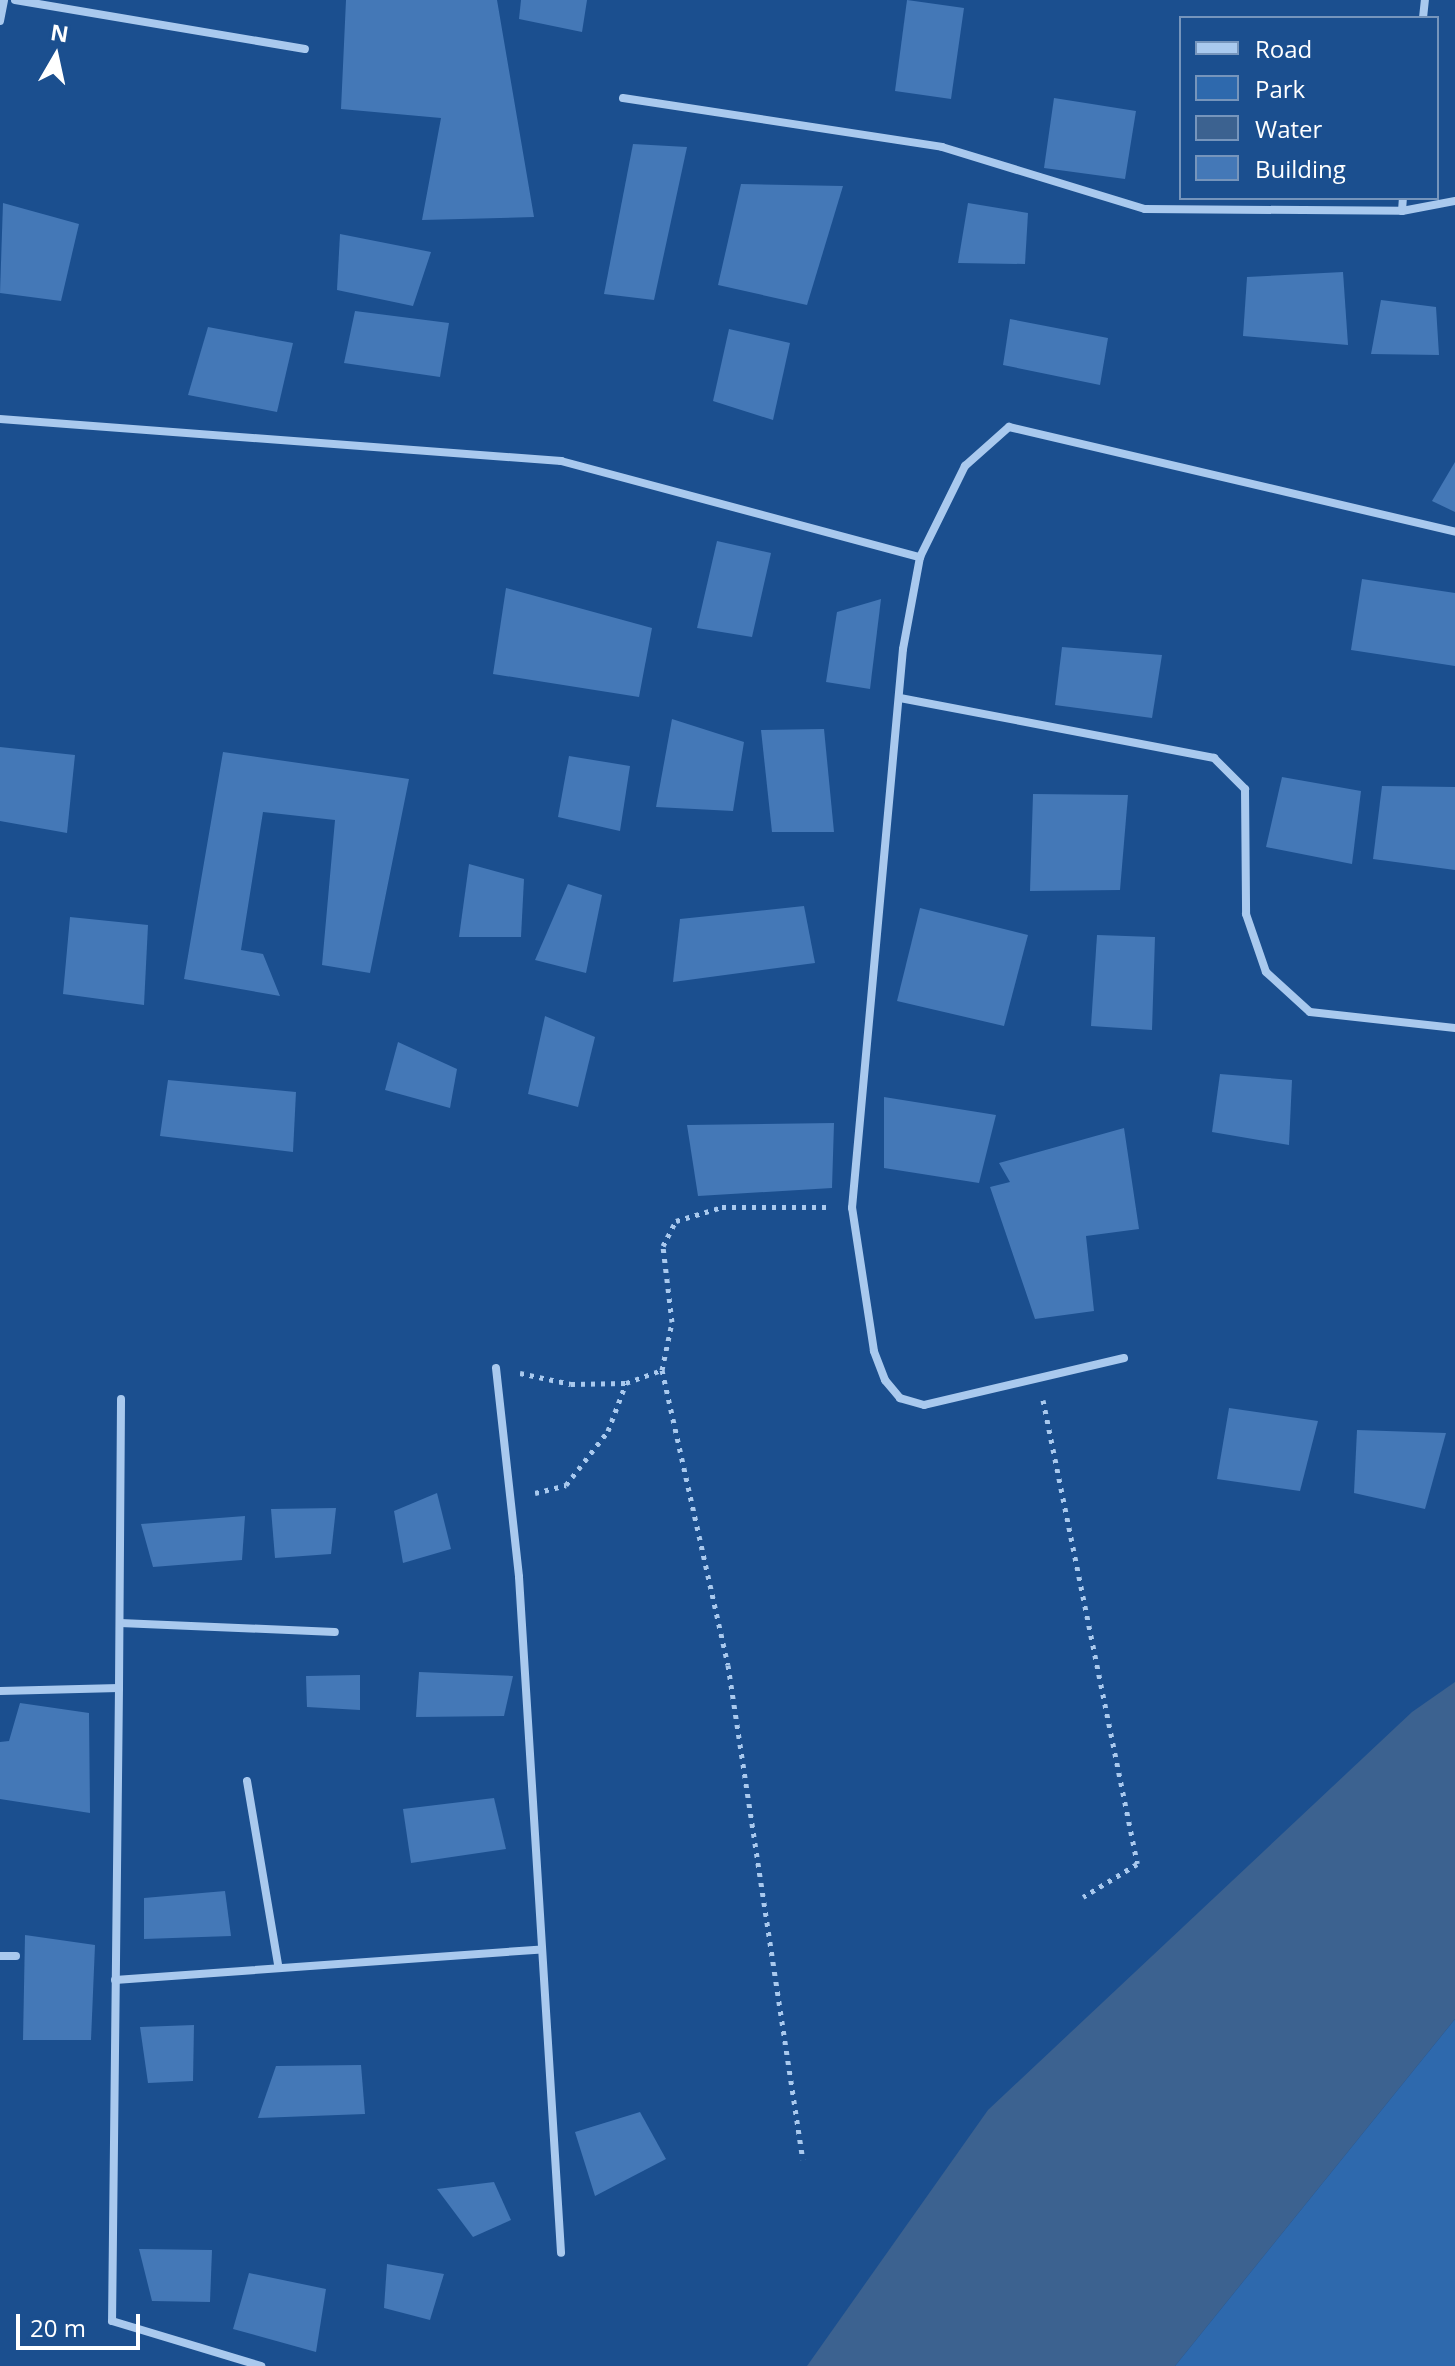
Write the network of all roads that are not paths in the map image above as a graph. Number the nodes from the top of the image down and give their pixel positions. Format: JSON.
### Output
{"nodes":[{"id":1,"x":4,"y":0,"type":"edge"},
{"id":2,"x":15,"y":0,"type":"edge"},
{"id":3,"x":0,"y":21,"type":"edge"},
{"id":4,"x":305,"y":49,"type":"dead end"},
{"id":5,"x":623,"y":98,"type":"dead end"},
{"id":6,"x":1403,"y":200,"type":"edge"},
{"id":7,"x":1455,"y":201,"type":"edge"},
{"id":8,"x":1402,"y":211,"type":"junction"},
{"id":9,"x":0,"y":419,"type":"edge"},
{"id":10,"x":1455,"y":532,"type":"edge"},
{"id":11,"x":920,"y":557,"type":"junction"},
{"id":12,"x":900,"y":698,"type":"junction"},
{"id":13,"x":1455,"y":1028,"type":"edge"},
{"id":14,"x":1124,"y":1358,"type":"dead end"},
{"id":15,"x":496,"y":1368,"type":"road end"},
{"id":16,"x":121,"y":1399,"type":"dead end"},
{"id":17,"x":120,"y":1623,"type":"junction"},
{"id":18,"x":335,"y":1632,"type":"dead end"},
{"id":19,"x":119,"y":1688,"type":"junction"},
{"id":20,"x":0,"y":1691,"type":"edge"},
{"id":21,"x":247,"y":1781,"type":"dead end"},
{"id":22,"x":538,"y":1950,"type":"junction"},
{"id":23,"x":0,"y":1956,"type":"edge"},
{"id":24,"x":16,"y":1956,"type":"dead end"},
{"id":25,"x":278,"y":1964,"type":"junction"},
{"id":26,"x":115,"y":1980,"type":"junction"},
{"id":27,"x":561,"y":2253,"type":"dead end"},
{"id":28,"x":261,"y":2366,"type":"edge"}],
"edges":[{"from":1,"to":3,"type":"street"},
{"from":2,"to":4,"type":"street"},
{"from":5,"to":8,"type":"street"},
{"from":6,"to":8,"type":"street"},
{"from":7,"to":8,"type":"street"},
{"from":9,"to":11,"type":"street"},
{"from":10,"to":11,"type":"street"},
{"from":11,"to":12,"type":"street"},
{"from":12,"to":13,"type":"street"},
{"from":12,"to":14,"type":"street"},
{"from":15,"to":22,"type":"street"},
{"from":16,"to":17,"type":"street"},
{"from":17,"to":18,"type":"street"},
{"from":17,"to":19,"type":"street"},
{"from":19,"to":20,"type":"street"},
{"from":19,"to":26,"type":"street"},
{"from":21,"to":25,"type":"street"},
{"from":22,"to":25,"type":"street"},
{"from":22,"to":27,"type":"street"},
{"from":23,"to":24,"type":"street"},
{"from":25,"to":26,"type":"street"},
{"from":26,"to":28,"type":"street"}]}
